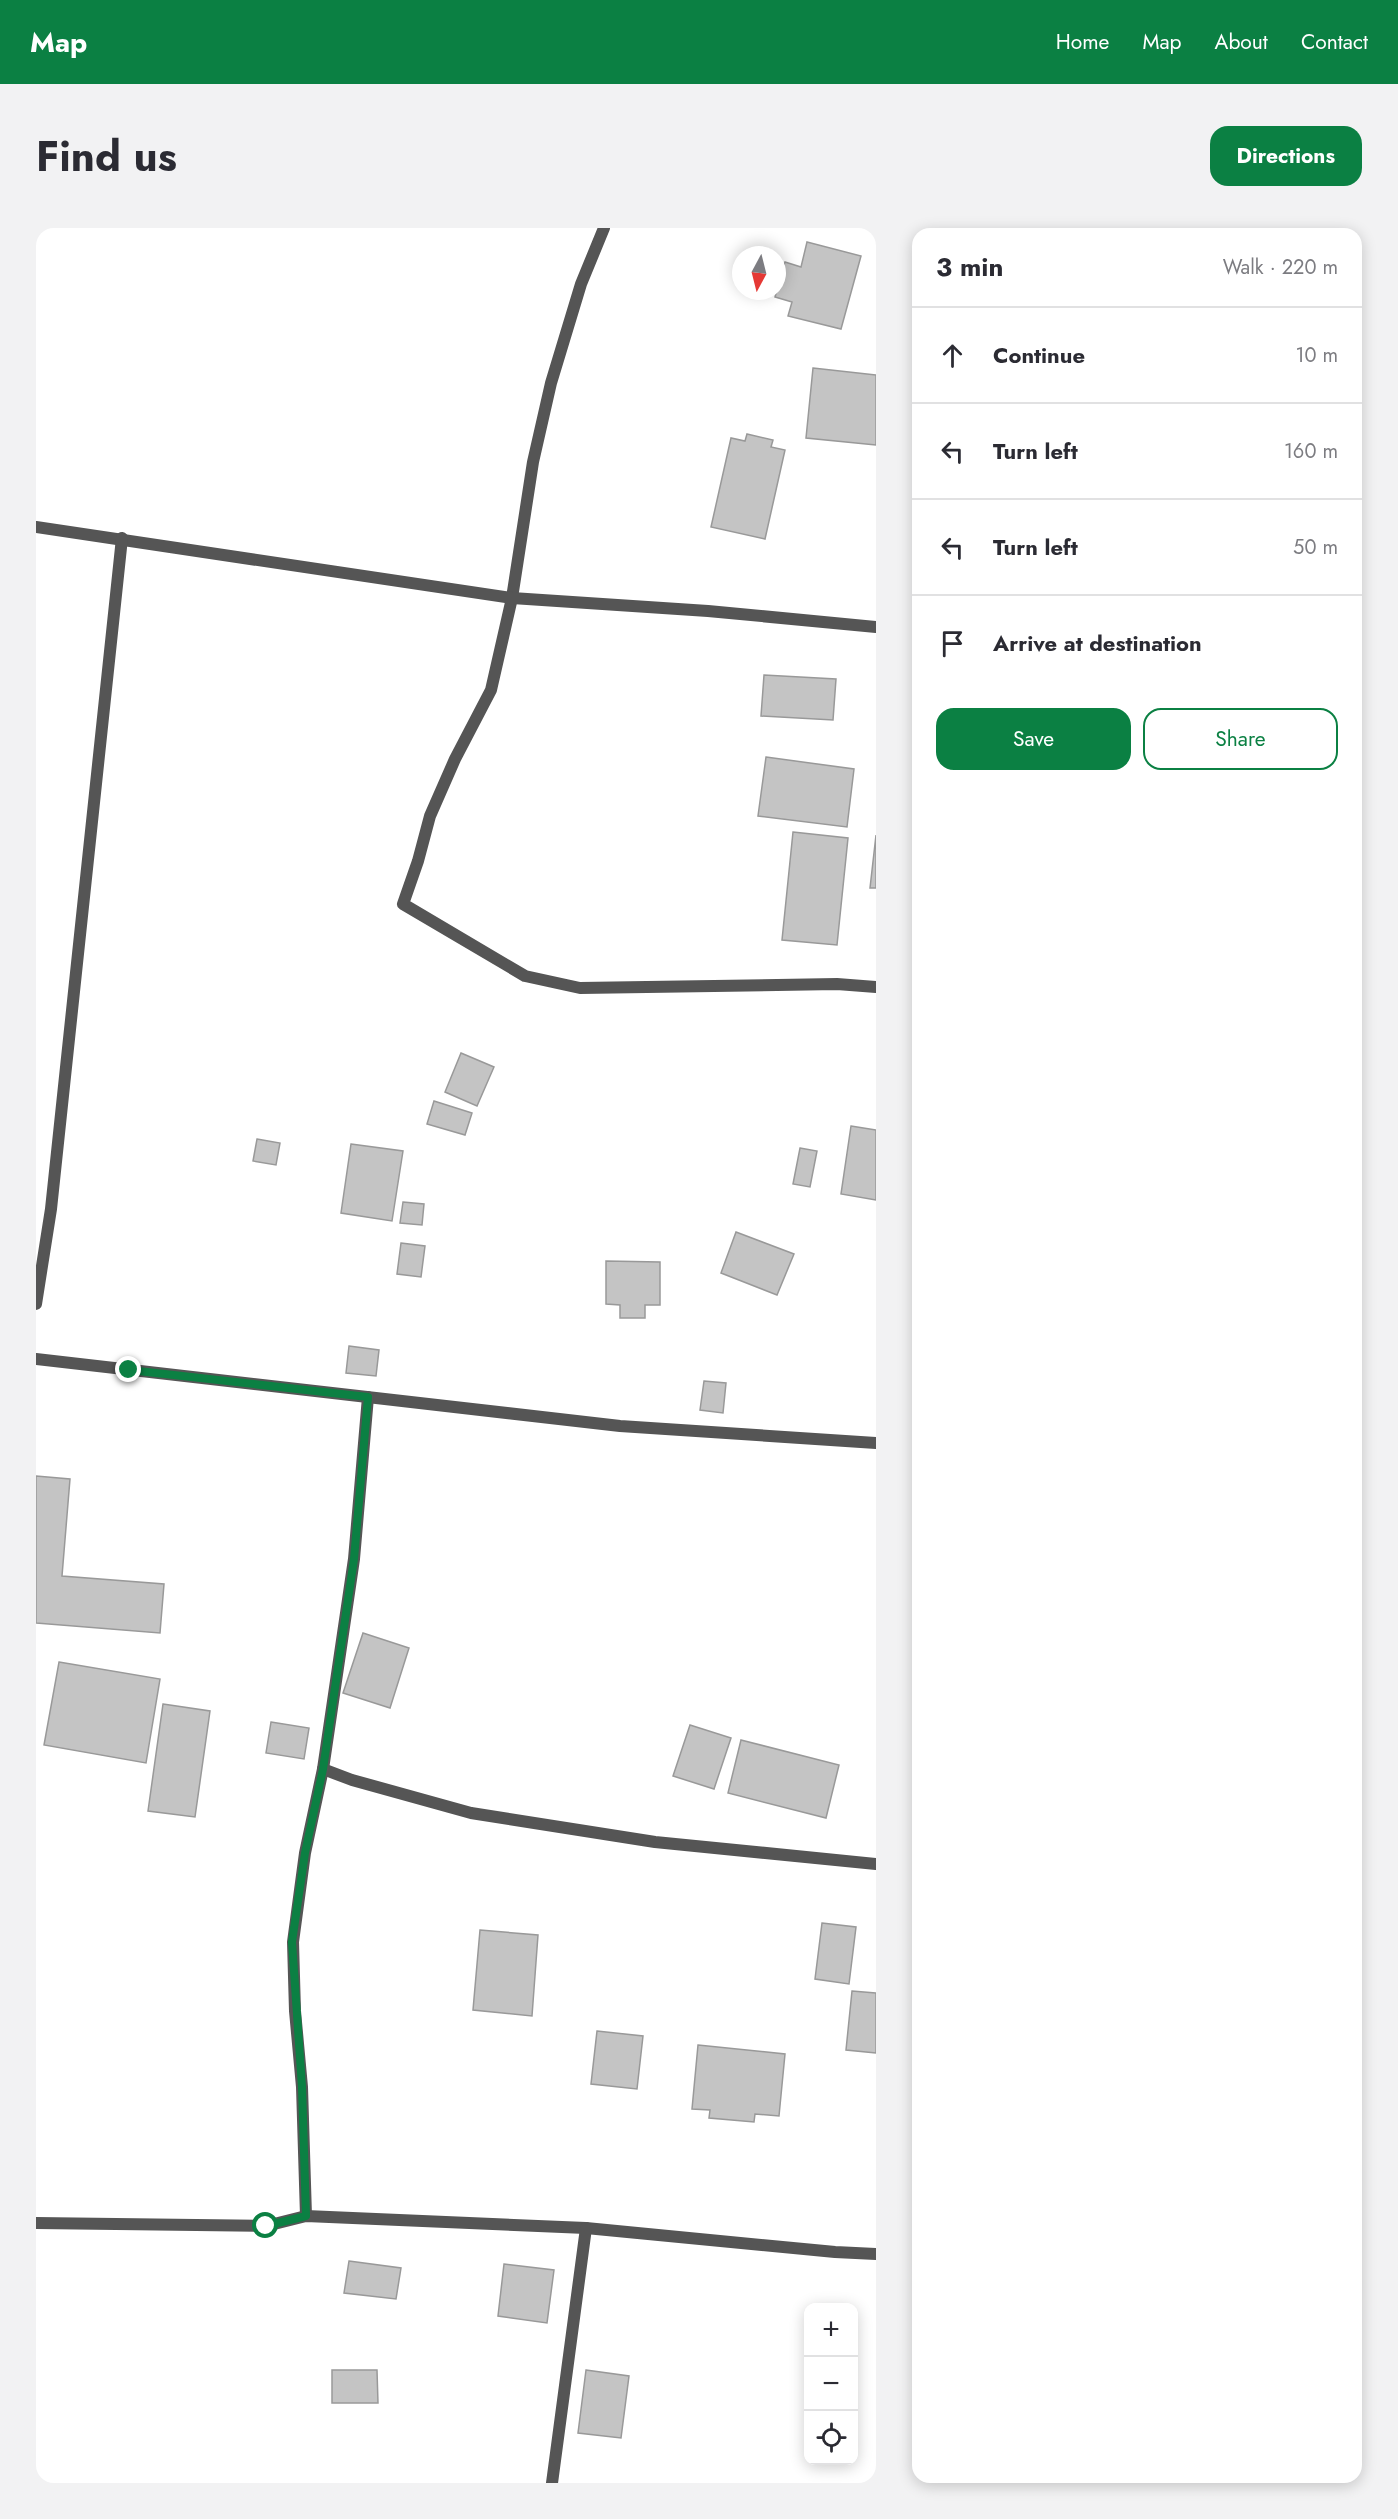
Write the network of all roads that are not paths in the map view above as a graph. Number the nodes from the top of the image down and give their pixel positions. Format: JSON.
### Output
{"nodes":[{"id":1,"x":604,"y":228,"type":"edge"},
{"id":2,"x":36,"y":527,"type":"edge"},
{"id":3,"x":122,"y":538,"type":"junction"},
{"id":4,"x":512,"y":598,"type":"junction"},
{"id":5,"x":876,"y":627,"type":"edge"},
{"id":6,"x":876,"y":987,"type":"edge"},
{"id":7,"x":36,"y":1304,"type":"edge"},
{"id":8,"x":36,"y":1359,"type":"edge"},
{"id":9,"x":368,"y":1397,"type":"junction"},
{"id":10,"x":876,"y":1443,"type":"edge"},
{"id":11,"x":323,"y":1769,"type":"junction"},
{"id":12,"x":876,"y":1864,"type":"edge"},
{"id":13,"x":306,"y":2216,"type":"junction"},
{"id":14,"x":36,"y":2223,"type":"edge"},
{"id":15,"x":586,"y":2228,"type":"junction"},
{"id":16,"x":876,"y":2254,"type":"edge"},
{"id":17,"x":552,"y":2483,"type":"edge"}],
"edges":[{"from":1,"to":4,"type":"street"},
{"from":2,"to":3,"type":"street"},
{"from":3,"to":4,"type":"street"},
{"from":3,"to":7,"type":"street"},
{"from":4,"to":5,"type":"street"},
{"from":4,"to":6,"type":"street"},
{"from":8,"to":9,"type":"street"},
{"from":9,"to":10,"type":"street"},
{"from":9,"to":11,"type":"street"},
{"from":11,"to":12,"type":"street"},
{"from":11,"to":13,"type":"street"},
{"from":13,"to":14,"type":"street"},
{"from":13,"to":15,"type":"street"},
{"from":15,"to":16,"type":"street"},
{"from":15,"to":17,"type":"street"}]}
